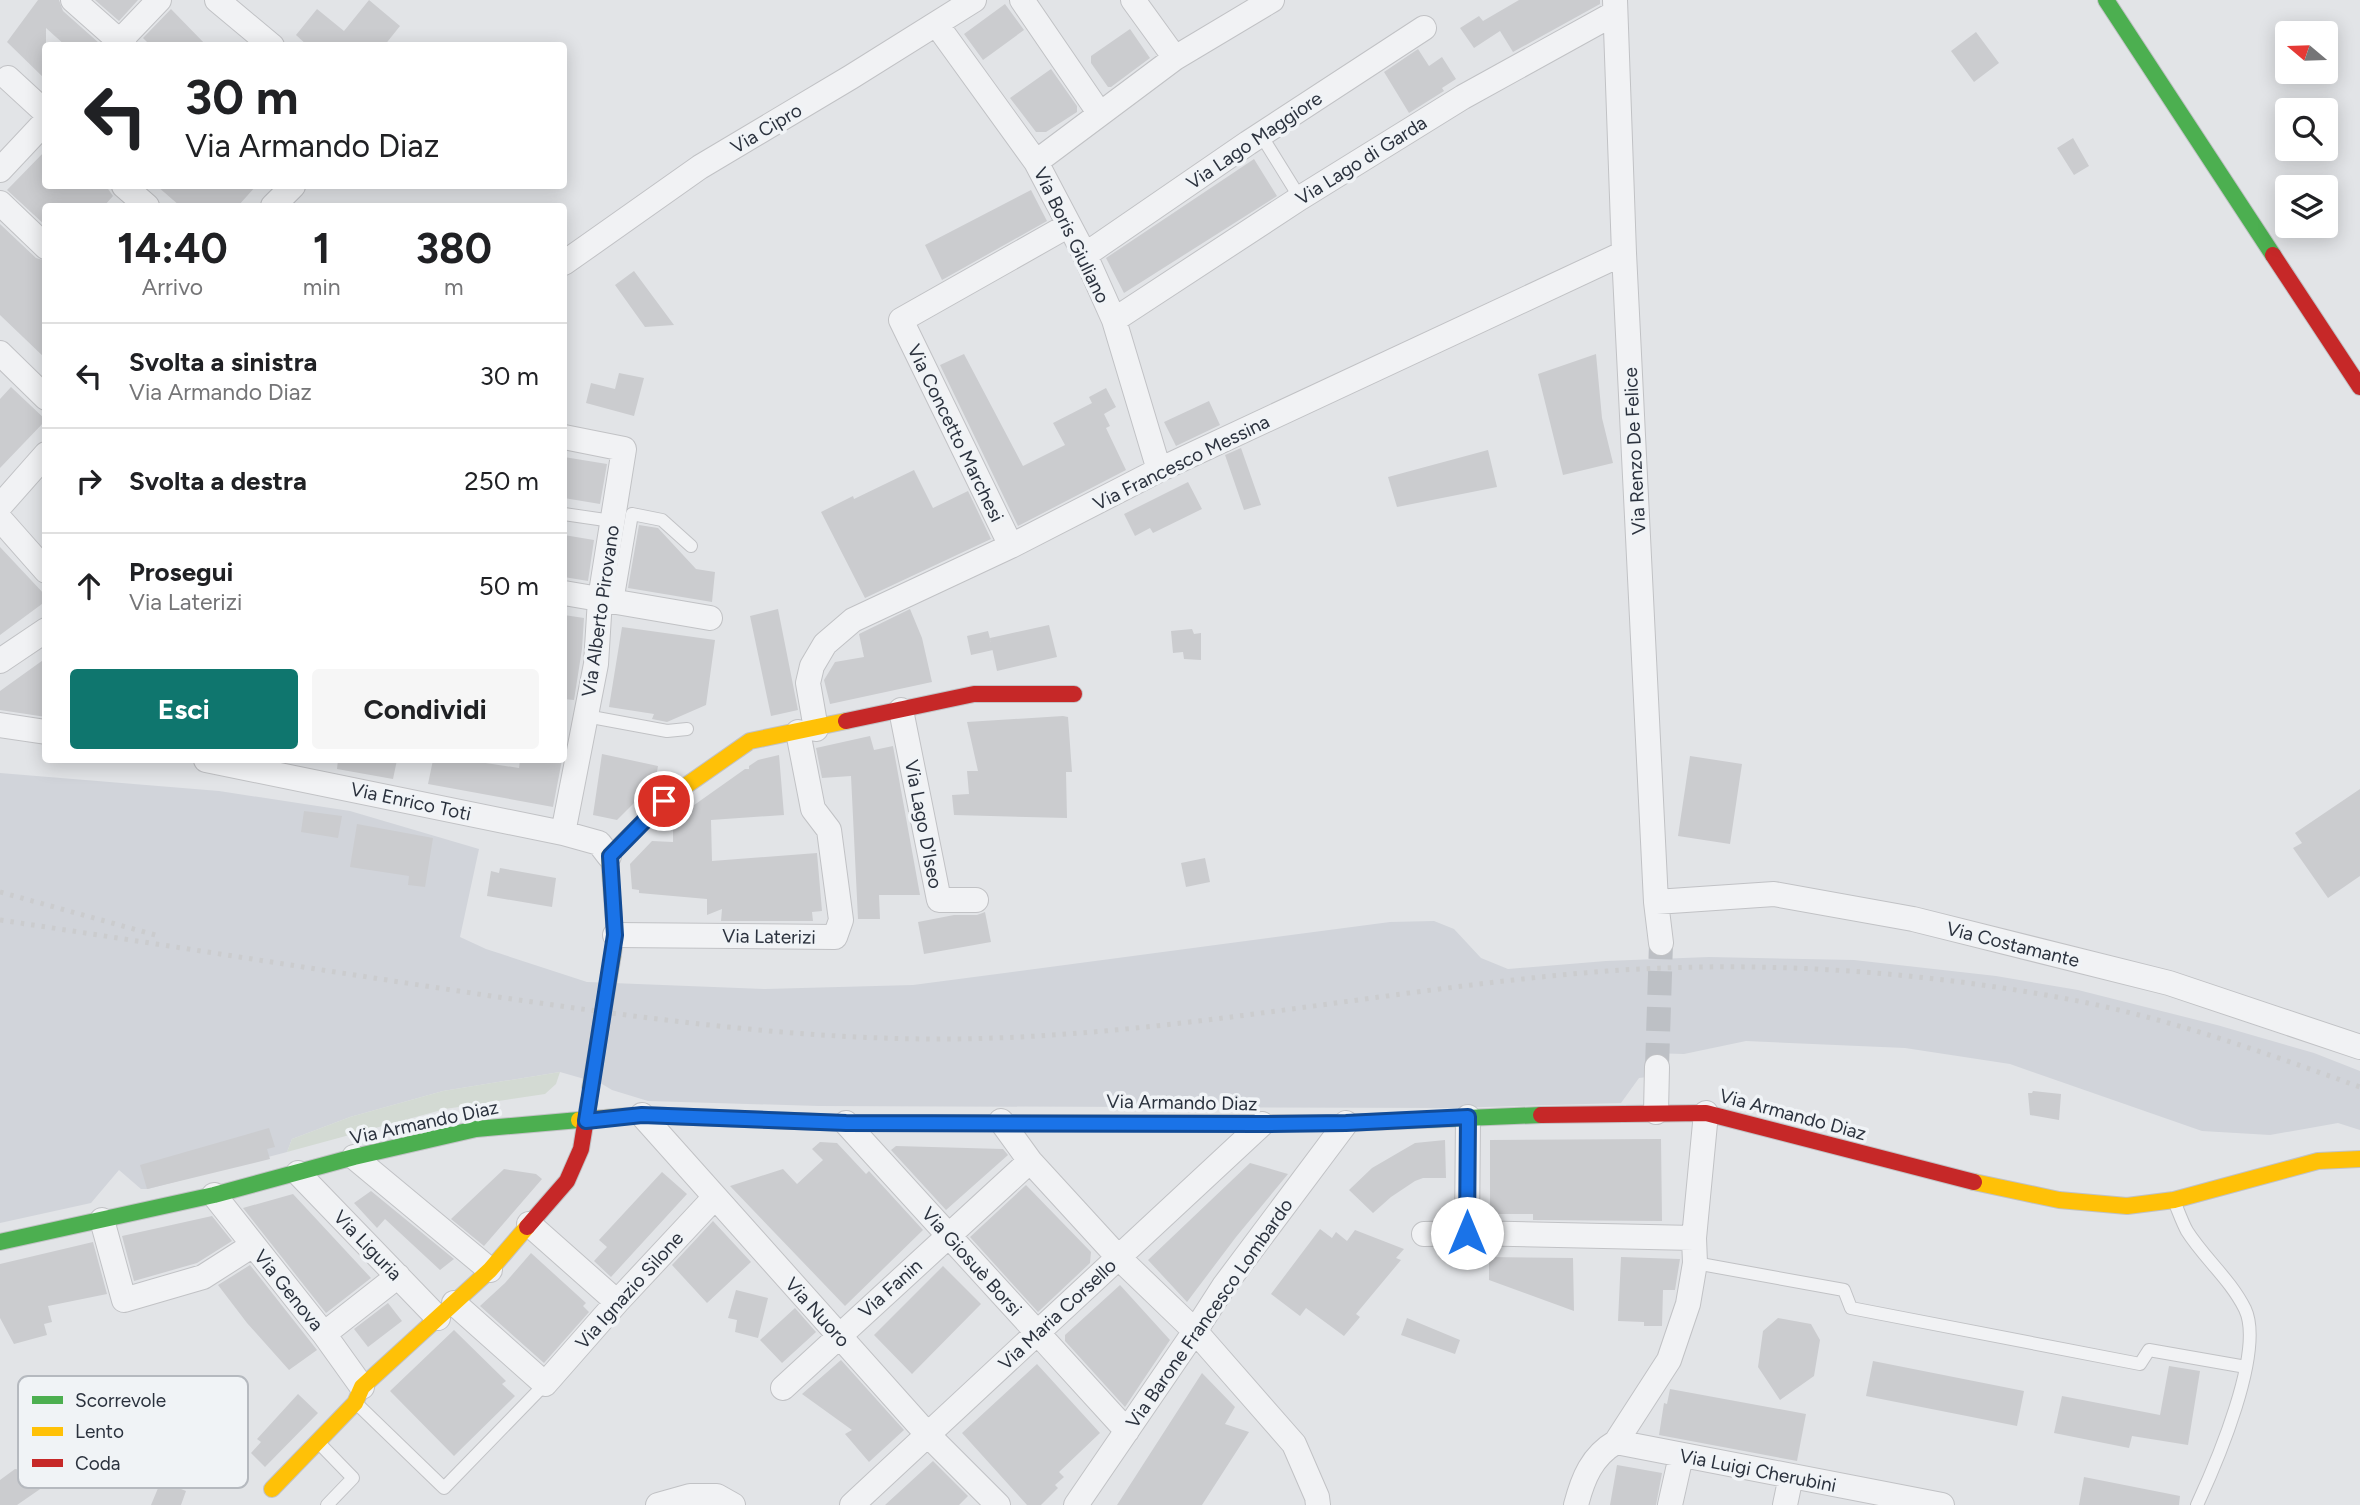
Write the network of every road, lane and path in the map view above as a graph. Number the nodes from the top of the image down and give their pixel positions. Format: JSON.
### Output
{"nodes":[{"id":1,"x":73,"y":0,"type":"edge"},
{"id":2,"x":159,"y":0,"type":"edge"},
{"id":3,"x":217,"y":0,"type":"edge"},
{"id":4,"x":974,"y":0,"type":"edge"},
{"id":5,"x":1022,"y":0,"type":"edge"},
{"id":6,"x":1133,"y":0,"type":"edge"},
{"id":7,"x":1272,"y":0,"type":"edge"},
{"id":8,"x":2106,"y":0,"type":"edge"},
{"id":9,"x":1615,"y":7,"type":"edge"},
{"id":10,"x":937,"y":25,"type":"junction"},
{"id":11,"x":1424,"y":28,"type":"dead end"},
{"id":12,"x":118,"y":42,"type":"edge"},
{"id":13,"x":122,"y":42,"type":"edge"},
{"id":14,"x":267,"y":42,"type":"edge"},
{"id":15,"x":1175,"y":58,"type":"junction"},
{"id":16,"x":8,"y":78,"type":"dead end"},
{"id":17,"x":42,"y":109,"type":"edge"},
{"id":18,"x":1100,"y":114,"type":"junction"},
{"id":19,"x":42,"y":125,"type":"edge"},
{"id":20,"x":1261,"y":135,"type":"junction"},
{"id":21,"x":1037,"y":162,"type":"junction"},
{"id":22,"x":0,"y":170,"type":"edge"},
{"id":23,"x":127,"y":189,"type":"edge"},
{"id":24,"x":1300,"y":198,"type":"junction"},
{"id":25,"x":0,"y":203,"type":"edge"},
{"id":26,"x":144,"y":203,"type":"edge"},
{"id":27,"x":1069,"y":225,"type":"junction"},
{"id":28,"x":42,"y":243,"type":"edge"},
{"id":29,"x":1624,"y":253,"type":"junction"},
{"id":30,"x":1085,"y":255,"type":"junction"},
{"id":31,"x":567,"y":261,"type":"edge"},
{"id":32,"x":1114,"y":320,"type":"junction"},
{"id":33,"x":0,"y":353,"type":"edge"},
{"id":34,"x":2360,"y":387,"type":"edge"},
{"id":35,"x":42,"y":394,"type":"edge"},
{"id":36,"x":567,"y":438,"type":"edge"},
{"id":37,"x":42,"y":459,"type":"edge"},
{"id":38,"x":1159,"y":470,"type":"junction"},
{"id":39,"x":0,"y":506,"type":"edge"},
{"id":40,"x":567,"y":514,"type":"edge"},
{"id":41,"x":0,"y":519,"type":"edge"},
{"id":42,"x":612,"y":521,"type":"junction"},
{"id":43,"x":691,"y":546,"type":"dead end"},
{"id":44,"x":1011,"y":546,"type":"junction"},
{"id":45,"x":42,"y":566,"type":"edge"},
{"id":46,"x":567,"y":594,"type":"edge"},
{"id":47,"x":609,"y":601,"type":"junction"},
{"id":48,"x":710,"y":618,"type":"dead end"},
{"id":49,"x":42,"y":633,"type":"edge"},
{"id":50,"x":0,"y":661,"type":"edge"},
{"id":51,"x":1074,"y":694,"type":"dead end"},
{"id":52,"x":901,"y":710,"type":"junction"},
{"id":53,"x":586,"y":716,"type":"junction"},
{"id":54,"x":0,"y":725,"type":"edge"},
{"id":55,"x":687,"y":729,"type":"dead end"},
{"id":56,"x":807,"y":730,"type":"junction"},
{"id":57,"x":42,"y":731,"type":"edge"},
{"id":58,"x":228,"y":763,"type":"edge"},
{"id":59,"x":564,"y":833,"type":"junction"},
{"id":60,"x":610,"y":856,"type":"junction"},
{"id":61,"x":976,"y":900,"type":"dead end"},
{"id":62,"x":1656,"y":902,"type":"junction"},
{"id":63,"x":1661,"y":943,"type":"tunnel mouth"},
{"id":64,"x":614,"y":944,"type":"junction"},
{"id":65,"x":2360,"y":1047,"type":"edge"},
{"id":66,"x":1657,"y":1067,"type":"tunnel mouth"},
{"id":67,"x":1656,"y":1112,"type":"junction"},
{"id":68,"x":1706,"y":1112,"type":"junction"},
{"id":69,"x":642,"y":1115,"type":"junction"},
{"id":70,"x":1468,"y":1117,"type":"junction"},
{"id":71,"x":586,"y":1121,"type":"junction"},
{"id":72,"x":1001,"y":1121,"type":"junction"},
{"id":73,"x":846,"y":1123,"type":"junction"},
{"id":74,"x":1346,"y":1123,"type":"junction"},
{"id":75,"x":1262,"y":1124,"type":"junction"},
{"id":76,"x":354,"y":1157,"type":"junction"},
{"id":77,"x":2360,"y":1160,"type":"edge"},
{"id":78,"x":1030,"y":1161,"type":"junction"},
{"id":79,"x":298,"y":1173,"type":"junction"},
{"id":80,"x":214,"y":1195,"type":"junction"},
{"id":81,"x":715,"y":1197,"type":"junction"},
{"id":82,"x":2174,"y":1200,"type":"junction"},
{"id":83,"x":102,"y":1220,"type":"junction"},
{"id":84,"x":529,"y":1224,"type":"junction"},
{"id":85,"x":1467,"y":1233,"type":"junction"},
{"id":86,"x":1424,"y":1234,"type":"dead end"},
{"id":87,"x":949,"y":1236,"type":"junction"},
{"id":88,"x":1694,"y":1238,"type":"junction"},
{"id":89,"x":0,"y":1242,"type":"edge"},
{"id":90,"x":253,"y":1245,"type":"junction"},
{"id":91,"x":1118,"y":1258,"type":"junction"},
{"id":92,"x":1695,"y":1263,"type":"junction"},
{"id":93,"x":490,"y":1270,"type":"junction"},
{"id":94,"x":398,"y":1276,"type":"junction"},
{"id":95,"x":617,"y":1302,"type":"junction"},
{"id":96,"x":446,"y":1310,"type":"junction"},
{"id":97,"x":1195,"y":1332,"type":"junction"},
{"id":98,"x":1037,"y":1333,"type":"junction"},
{"id":99,"x":324,"y":1334,"type":"junction"},
{"id":100,"x":838,"y":1335,"type":"junction"},
{"id":101,"x":2246,"y":1367,"type":"junction"},
{"id":102,"x":545,"y":1384,"type":"junction"},
{"id":103,"x":783,"y":1388,"type":"dead end"},
{"id":104,"x":358,"y":1395,"type":"junction"},
{"id":105,"x":1127,"y":1431,"type":"junction"},
{"id":106,"x":928,"y":1434,"type":"junction"},
{"id":107,"x":1616,"y":1441,"type":"junction"},
{"id":108,"x":318,"y":1442,"type":"junction"},
{"id":109,"x":1681,"y":1455,"type":"junction"},
{"id":110,"x":1791,"y":1476,"type":"junction"},
{"id":111,"x":272,"y":1489,"type":"dead end"},
{"id":112,"x":327,"y":1505,"type":"edge"},
{"id":113,"x":658,"y":1505,"type":"edge"},
{"id":114,"x":733,"y":1505,"type":"edge"},
{"id":115,"x":852,"y":1505,"type":"edge"},
{"id":116,"x":998,"y":1505,"type":"edge"},
{"id":117,"x":1076,"y":1505,"type":"edge"},
{"id":118,"x":1318,"y":1505,"type":"edge"},
{"id":119,"x":1576,"y":1505,"type":"edge"},
{"id":120,"x":1670,"y":1505,"type":"edge"},
{"id":121,"x":1785,"y":1505,"type":"edge"},
{"id":122,"x":1942,"y":1505,"type":"edge"},
{"id":123,"x":2197,"y":1505,"type":"edge"}],
"edges":[{"from":1,"to":12,"type":"street"},
{"from":2,"to":13,"type":"street"},
{"from":3,"to":14,"type":"street"},
{"from":4,"to":10,"type":"street","name":"Via Cipro"},
{"from":5,"to":18,"type":"street"},
{"from":6,"to":15,"type":"street"},
{"from":7,"to":15,"type":"street"},
{"from":8,"to":34,"type":"street"},
{"from":9,"to":24,"type":"street","name":"Via Lago di Garda"},
{"from":9,"to":29,"type":"street","name":"Via Renzo De Felice"},
{"from":10,"to":21,"type":"street","name":"Via Boris Giuliano"},
{"from":10,"to":31,"type":"street","name":"Via Cipro"},
{"from":11,"to":20,"type":"street","name":"Via Lago Maggiore"},
{"from":15,"to":18,"type":"street"},
{"from":16,"to":17,"type":"street"},
{"from":18,"to":21,"type":"street"},
{"from":19,"to":22,"type":"street"},
{"from":20,"to":24,"type":"lane"},
{"from":20,"to":30,"type":"street","name":"Via Lago Maggiore"},
{"from":21,"to":27,"type":"street","name":"Via Boris Giuliano"},
{"from":23,"to":26,"type":"street"},
{"from":24,"to":32,"type":"street","name":"Via Lago di Garda"},
{"from":25,"to":28,"type":"street"},
{"from":27,"to":30,"type":"street","name":"Via Boris Giuliano"},
{"from":27,"to":44,"type":"street","name":"Via Concetto Marchesi"},
{"from":29,"to":38,"type":"street","name":"Via Francesco Messina"},
{"from":29,"to":62,"type":"street","name":"Via Renzo De Felice"},
{"from":30,"to":32,"type":"street","name":"Via Boris Giuliano"},
{"from":32,"to":38,"type":"street","name":"Via Boris Giuliano"},
{"from":33,"to":35,"type":"street"},
{"from":36,"to":42,"type":"street","name":"Via Alberto Pirovano"},
{"from":37,"to":39,"type":"street"},
{"from":38,"to":44,"type":"street","name":"Via Francesco Messina"},
{"from":40,"to":42,"type":"lane"},
{"from":41,"to":45,"type":"street"},
{"from":42,"to":47,"type":"street","name":"Via Alberto Pirovano"},
{"from":43,"to":47,"type":"lane"},
{"from":44,"to":56,"type":"street","name":"Via Francesco Messina"},
{"from":46,"to":47,"type":"street"},
{"from":47,"to":48,"type":"street"},
{"from":47,"to":53,"type":"street","name":"Via Alberto Pirovano"},
{"from":49,"to":50,"type":"street"},
{"from":51,"to":52,"type":"street"},
{"from":52,"to":56,"type":"street"},
{"from":52,"to":61,"type":"street","name":"Via Lago D'Iseo"},
{"from":53,"to":55,"type":"lane"},
{"from":53,"to":59,"type":"street","name":"Via Alberto Pirovano"},
{"from":54,"to":57,"type":"street"},
{"from":56,"to":60,"type":"street"},
{"from":56,"to":64,"type":"street","name":"Via Laterizi"},
{"from":58,"to":59,"type":"street","name":"Via Enrico Toti"},
{"from":59,"to":60,"type":"street","name":"Via Enrico Toti"},
{"from":60,"to":64,"type":"street"},
{"from":62,"to":63,"type":"street","name":"Via Renzo De Felice"},
{"from":62,"to":65,"type":"street","name":"Via Costamante"},
{"from":64,"to":71,"type":"street","bridge":true},
{"from":66,"to":67,"type":"street"},
{"from":67,"to":68,"type":"street","name":"Via Armando Diaz"},
{"from":67,"to":70,"type":"street","name":"Via Armando Diaz"},
{"from":68,"to":82,"type":"street","name":"Via Armando Diaz"},
{"from":68,"to":88,"type":"street"},
{"from":69,"to":71,"type":"street","name":"Via Armando Diaz"},
{"from":69,"to":73,"type":"street","name":"Via Armando Diaz"},
{"from":69,"to":81,"type":"street","name":"Via Nuoro"},
{"from":70,"to":74,"type":"street","name":"Via Armando Diaz"},
{"from":70,"to":85,"type":"street"},
{"from":71,"to":76,"type":"street","name":"Via Armando Diaz"},
{"from":71,"to":84,"type":"street"},
{"from":72,"to":73,"type":"street","name":"Via Armando Diaz"},
{"from":72,"to":75,"type":"street","name":"Via Armando Diaz"},
{"from":72,"to":78,"type":"street"},
{"from":73,"to":87,"type":"street","name":"Via Giosuè Borsi"},
{"from":74,"to":75,"type":"street","name":"Via Armando Diaz"},
{"from":74,"to":97,"type":"street","name":"Via Barone Francesco Lombardo"},
{"from":75,"to":91,"type":"street","name":"Via Maria Corsello"},
{"from":76,"to":79,"type":"street","name":"Via Armando Diaz"},
{"from":76,"to":93,"type":"street"},
{"from":77,"to":82,"type":"street","name":"Via Armando Diaz"},
{"from":78,"to":87,"type":"street","name":"Via Fanin"},
{"from":78,"to":91,"type":"street"},
{"from":79,"to":80,"type":"street","name":"Via Armando Diaz"},
{"from":79,"to":94,"type":"street","name":"Via Liguria"},
{"from":80,"to":83,"type":"street","name":"Via Armando Diaz"},
{"from":80,"to":90,"type":"street","name":"Via Genova"},
{"from":81,"to":95,"type":"street","name":"Via Ignazio Silone"},
{"from":81,"to":100,"type":"street","name":"Via Nuoro"},
{"from":82,"to":101,"type":"lane"},
{"from":83,"to":89,"type":"street","name":"Via Armando Diaz"},
{"from":83,"to":90,"type":"street"},
{"from":84,"to":93,"type":"street"},
{"from":84,"to":95,"type":"street"},
{"from":85,"to":86,"type":"street"},
{"from":85,"to":88,"type":"street"},
{"from":87,"to":98,"type":"street","name":"Via Giosuè Borsi"},
{"from":87,"to":100,"type":"street","name":"Via Fanin"},
{"from":88,"to":92,"type":"street"},
{"from":90,"to":99,"type":"street","name":"Via Genova"},
{"from":91,"to":97,"type":"street"},
{"from":91,"to":98,"type":"street","name":"Via Maria Corsello"},
{"from":92,"to":101,"type":"lane"},
{"from":92,"to":107,"type":"street"},
{"from":93,"to":96,"type":"street"},
{"from":94,"to":96,"type":"street","name":"Via Liguria"},
{"from":94,"to":99,"type":"street"},
{"from":95,"to":102,"type":"street","name":"Via Ignazio Silone"},
{"from":96,"to":102,"type":"street","name":"Via Liguria"},
{"from":96,"to":104,"type":"street"},
{"from":97,"to":105,"type":"street","name":"Via Barone Francesco Lombardo"},
{"from":97,"to":118,"type":"street"},
{"from":98,"to":105,"type":"street","name":"Via Giosuè Borsi"},
{"from":98,"to":106,"type":"street","name":"Via Maria Corsello"},
{"from":99,"to":104,"type":"street","name":"Via Genova"},
{"from":100,"to":103,"type":"street","name":"Via Fanin"},
{"from":100,"to":106,"type":"street","name":"Via Nuoro"},
{"from":101,"to":123,"type":"lane"},
{"from":102,"to":104,"type":"lane"},
{"from":104,"to":108,"type":"street"},
{"from":105,"to":117,"type":"street","name":"Via Barone Francesco Lombardo"},
{"from":106,"to":115,"type":"street","name":"Via Maria Corsello"},
{"from":106,"to":116,"type":"street","name":"Via Nuoro"},
{"from":107,"to":109,"type":"street","name":"Via Luigi Cherubini"},
{"from":107,"to":119,"type":"street"},
{"from":108,"to":111,"type":"street"},
{"from":108,"to":112,"type":"lane"},
{"from":109,"to":110,"type":"street","name":"Via Luigi Cherubini"},
{"from":109,"to":120,"type":"street"},
{"from":110,"to":121,"type":"street"},
{"from":110,"to":122,"type":"street","name":"Via Luigi Cherubini"},
{"from":113,"to":114,"type":"street"}]}
